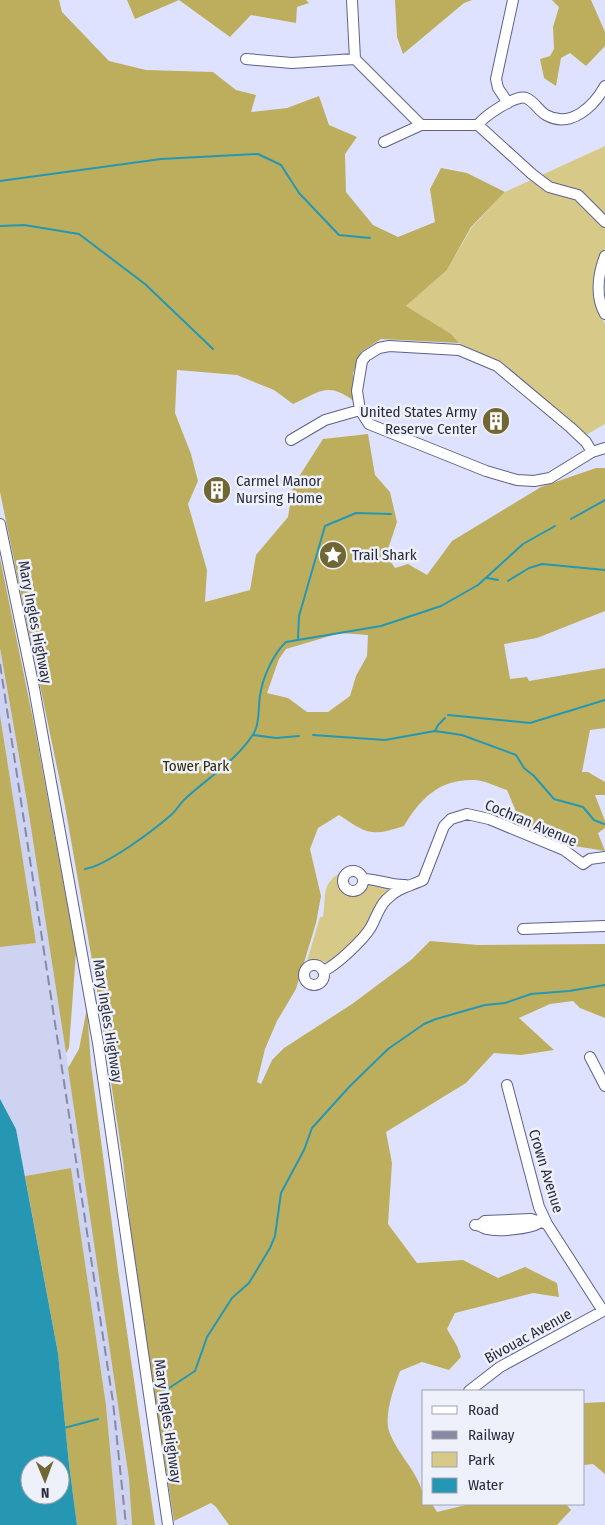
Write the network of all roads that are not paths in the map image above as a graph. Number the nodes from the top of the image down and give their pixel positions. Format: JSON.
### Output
{"nodes":[{"id":1,"x":352,"y":0,"type":"edge"},
{"id":2,"x":513,"y":0,"type":"edge"},
{"id":3,"x":246,"y":59,"type":"dead end"},
{"id":4,"x":355,"y":59,"type":"junction"},
{"id":5,"x":605,"y":86,"type":"edge"},
{"id":6,"x":508,"y":103,"type":"junction"},
{"id":7,"x":420,"y":125,"type":"junction"},
{"id":8,"x":478,"y":125,"type":"junction"},
{"id":9,"x":384,"y":142,"type":"dead end"},
{"id":10,"x":605,"y":222,"type":"edge"},
{"id":11,"x":605,"y":256,"type":"edge"},
{"id":12,"x":605,"y":314,"type":"edge"},
{"id":13,"x":360,"y":410,"type":"junction"},
{"id":14,"x":291,"y":440,"type":"dead end"},
{"id":15,"x":605,"y":448,"type":"edge"},
{"id":16,"x":592,"y":452,"type":"junction"},
{"id":17,"x":0,"y":524,"type":"edge"},
{"id":18,"x":605,"y":857,"type":"edge"},
{"id":19,"x":363,"y":879,"type":"dead end"},
{"id":20,"x":406,"y":885,"type":"junction"},
{"id":21,"x":605,"y":926,"type":"edge"},
{"id":22,"x":523,"y":929,"type":"dead end"},
{"id":23,"x":323,"y":971,"type":"dead end"},
{"id":24,"x":590,"y":1057,"type":"dead end"},
{"id":25,"x":507,"y":1085,"type":"dead end"},
{"id":26,"x":605,"y":1086,"type":"edge"},
{"id":27,"x":543,"y":1223,"type":"junction"},
{"id":28,"x":478,"y":1225,"type":"dead end"},
{"id":29,"x":604,"y":1310,"type":"edge"},
{"id":30,"x":470,"y":1390,"type":"edge"},
{"id":31,"x":168,"y":1525,"type":"edge"}],
"edges":[{"from":1,"to":4,"type":"street"},
{"from":2,"to":6,"type":"street"},
{"from":3,"to":4,"type":"street"},
{"from":4,"to":7,"type":"street"},
{"from":5,"to":6,"type":"street"},
{"from":6,"to":8,"type":"street"},
{"from":7,"to":8,"type":"street"},
{"from":7,"to":9,"type":"street"},
{"from":8,"to":10,"type":"street"},
{"from":11,"to":12,"type":"street"},
{"from":13,"to":14,"type":"street"},
{"from":13,"to":16,"type":"street"},
{"from":13,"to":16,"type":"street"},
{"from":15,"to":16,"type":"street"},
{"from":17,"to":31,"type":"street","name":"Mary Ingles Highway"},
{"from":18,"to":20,"type":"street","name":"Cochran Avenue"},
{"from":19,"to":20,"type":"street"},
{"from":20,"to":23,"type":"street"},
{"from":21,"to":22,"type":"street"},
{"from":24,"to":26,"type":"street"},
{"from":25,"to":27,"type":"street","name":"Crown Avenue"},
{"from":27,"to":28,"type":"street"},
{"from":27,"to":29,"type":"street","name":"Crown Avenue"},
{"from":29,"to":30,"type":"street","name":"Bivouac Avenue"}]}
